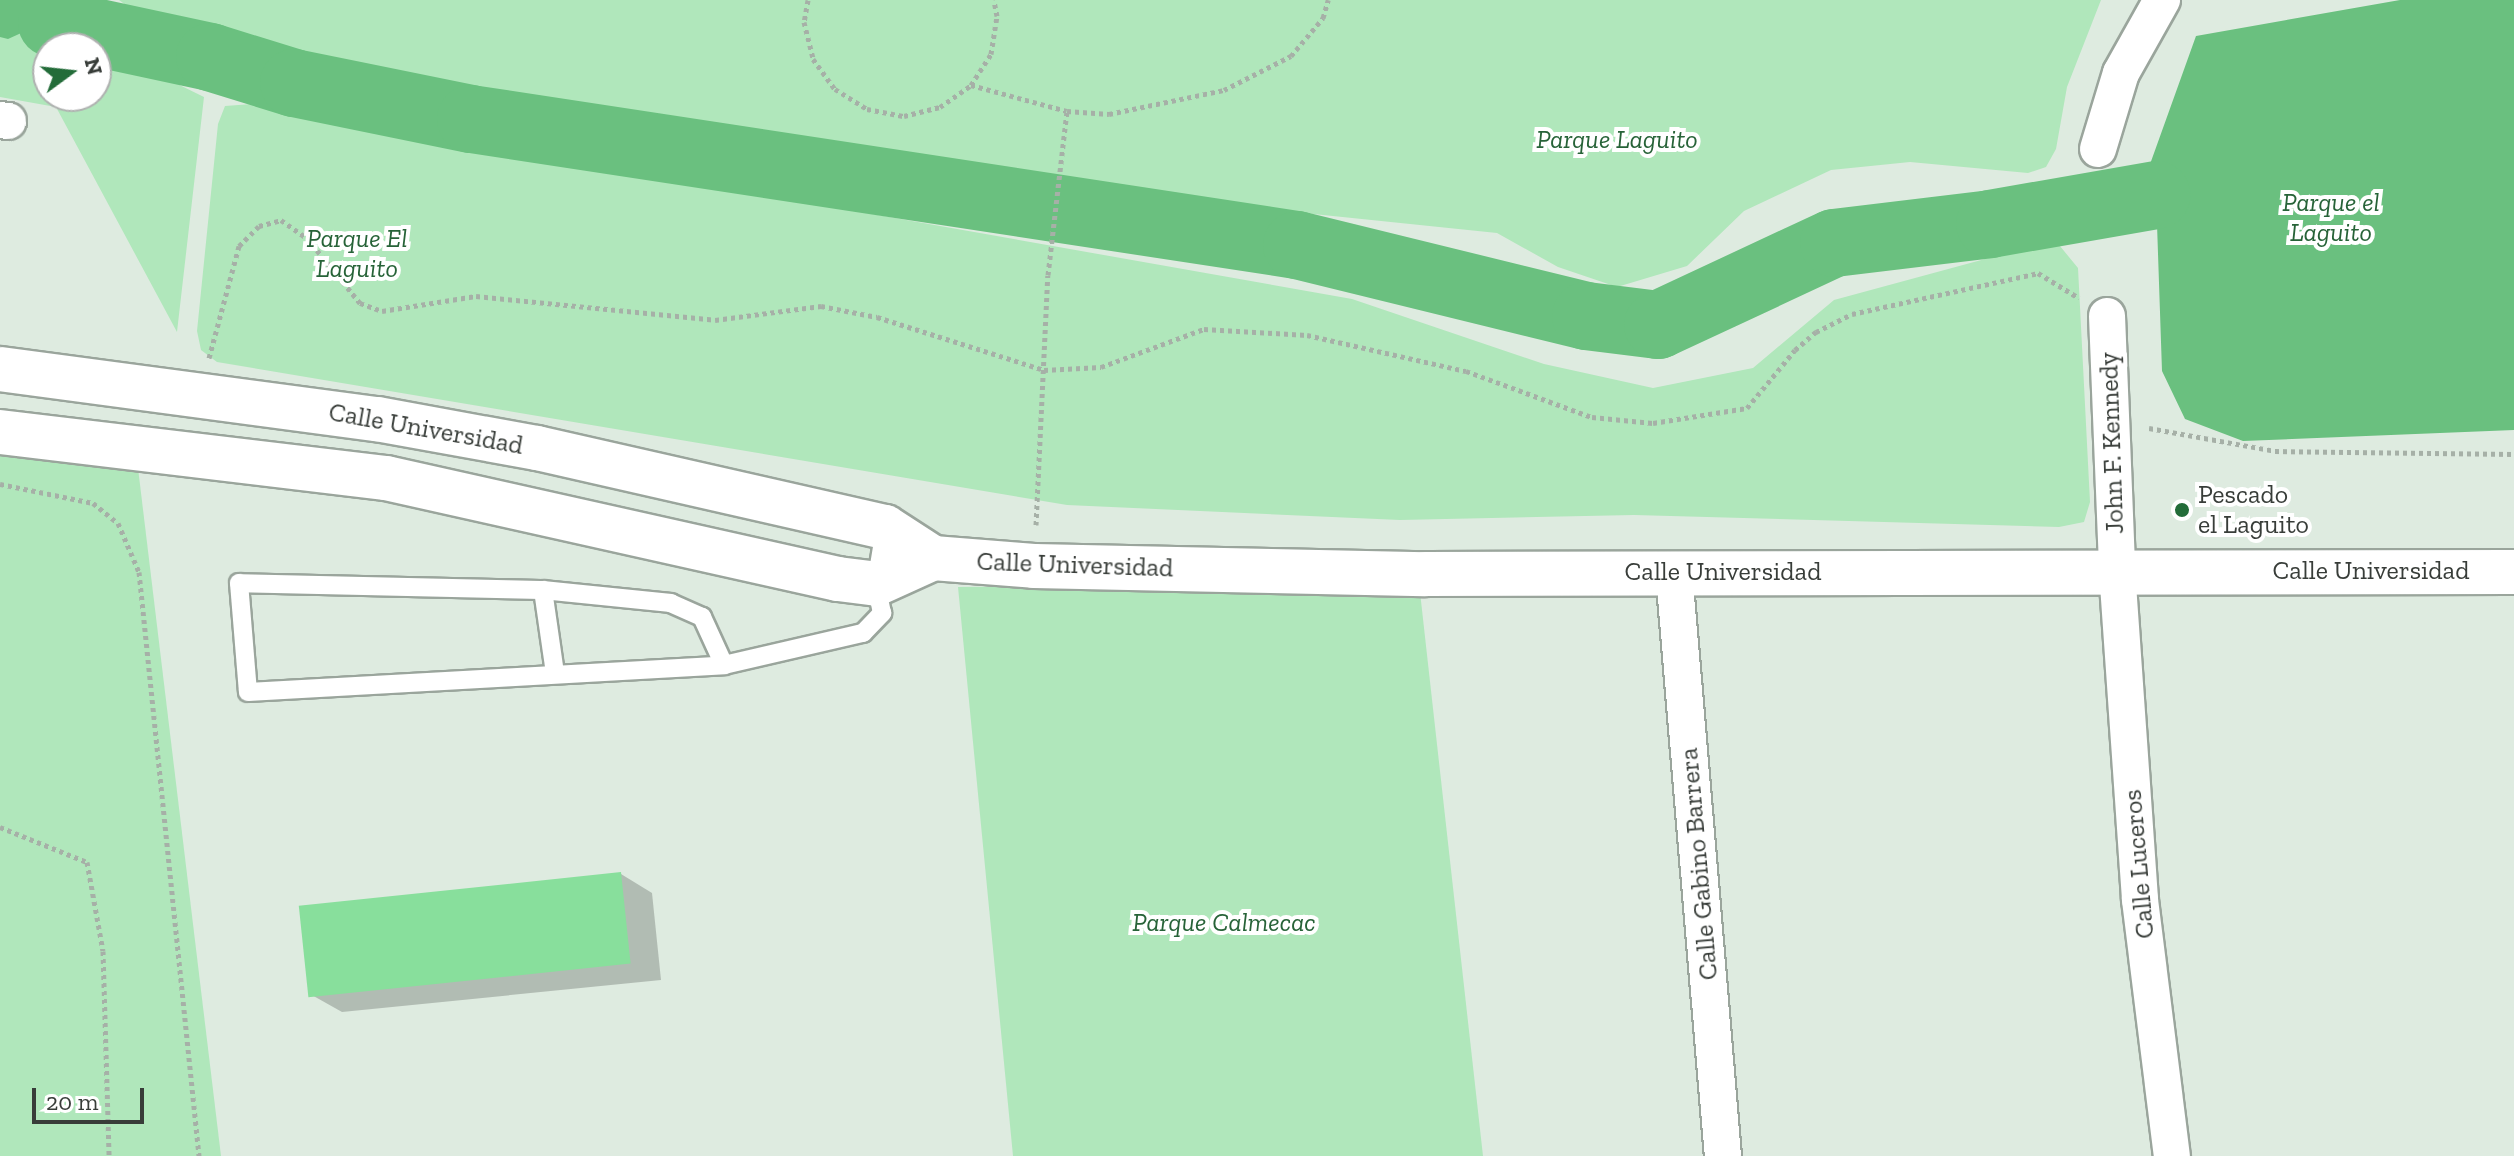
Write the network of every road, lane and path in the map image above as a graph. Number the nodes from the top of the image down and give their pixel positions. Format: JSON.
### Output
{"nodes":[{"id":1,"x":808,"y":0,"type":"edge"},
{"id":2,"x":994,"y":0,"type":"edge"},
{"id":3,"x":1328,"y":0,"type":"edge"},
{"id":4,"x":2162,"y":0,"type":"edge"},
{"id":5,"x":971,"y":85,"type":"junction"},
{"id":6,"x":1067,"y":111,"type":"junction"},
{"id":7,"x":2098,"y":149,"type":"dead end"},
{"id":8,"x":2107,"y":316,"type":"joint"},
{"id":9,"x":0,"y":369,"type":"edge"},
{"id":10,"x":1044,"y":370,"type":"junction"},
{"id":11,"x":200,"y":394,"type":"junction"},
{"id":12,"x":2144,"y":427,"type":"dead end"},
{"id":13,"x":0,"y":432,"type":"edge"},
{"id":14,"x":537,"y":448,"type":"junction"},
{"id":15,"x":2514,"y":454,"type":"edge"},
{"id":16,"x":0,"y":484,"type":"edge"},
{"id":17,"x":523,"y":506,"type":"junction"},
{"id":18,"x":885,"y":527,"type":"junction"},
{"id":19,"x":933,"y":558,"type":"junction"},
{"id":20,"x":1034,"y":566,"type":"junction"},
{"id":21,"x":2117,"y":570,"type":"junction"},
{"id":22,"x":2514,"y":572,"type":"edge"},
{"id":23,"x":1674,"y":573,"type":"junction"},
{"id":24,"x":876,"y":584,"type":"junction"},
{"id":25,"x":543,"y":590,"type":"junction"},
{"id":26,"x":724,"y":665,"type":"junction"},
{"id":27,"x":555,"y":673,"type":"junction"},
{"id":28,"x":0,"y":827,"type":"edge"},
{"id":29,"x":109,"y":1156,"type":"edge"},
{"id":30,"x":199,"y":1156,"type":"edge"},
{"id":31,"x":1723,"y":1156,"type":"edge"},
{"id":32,"x":2172,"y":1156,"type":"edge"}],
"edges":[{"from":1,"to":5,"type":"path"},
{"from":2,"to":5,"type":"path"},
{"from":3,"to":6,"type":"path"},
{"from":4,"to":7,"type":"street"},
{"from":5,"to":6,"type":"path"},
{"from":6,"to":10,"type":"path"},
{"from":8,"to":10,"type":"path"},
{"from":8,"to":21,"type":"street","name":"John F. Kennedy"},
{"from":9,"to":11,"type":"street","name":"Calle Universidad"},
{"from":10,"to":11,"type":"path"},
{"from":10,"to":20,"type":"path"},
{"from":11,"to":14,"type":"street","name":"Calle Universidad"},
{"from":12,"to":15,"type":"path"},
{"from":13,"to":17,"type":"street"},
{"from":14,"to":17,"type":"street"},
{"from":14,"to":18,"type":"street","name":"Calle Universidad"},
{"from":16,"to":30,"type":"path"},
{"from":17,"to":24,"type":"street"},
{"from":18,"to":19,"type":"street","name":"Calle Universidad"},
{"from":18,"to":24,"type":"lane"},
{"from":19,"to":20,"type":"street","name":"Calle Universidad"},
{"from":19,"to":24,"type":"street","name":"Calle Universidad"},
{"from":20,"to":23,"type":"street","name":"Calle Universidad"},
{"from":21,"to":22,"type":"street","name":"Calle Universidad"},
{"from":21,"to":23,"type":"street","name":"Calle Universidad"},
{"from":21,"to":32,"type":"street","name":"Calle Luceros"},
{"from":23,"to":31,"type":"street","name":"Calle Gabino Barrera"},
{"from":24,"to":26,"type":"lane"},
{"from":25,"to":26,"type":"lane"},
{"from":25,"to":27,"type":"lane"},
{"from":25,"to":27,"type":"lane"},
{"from":26,"to":27,"type":"lane"},
{"from":28,"to":29,"type":"path"}]}
